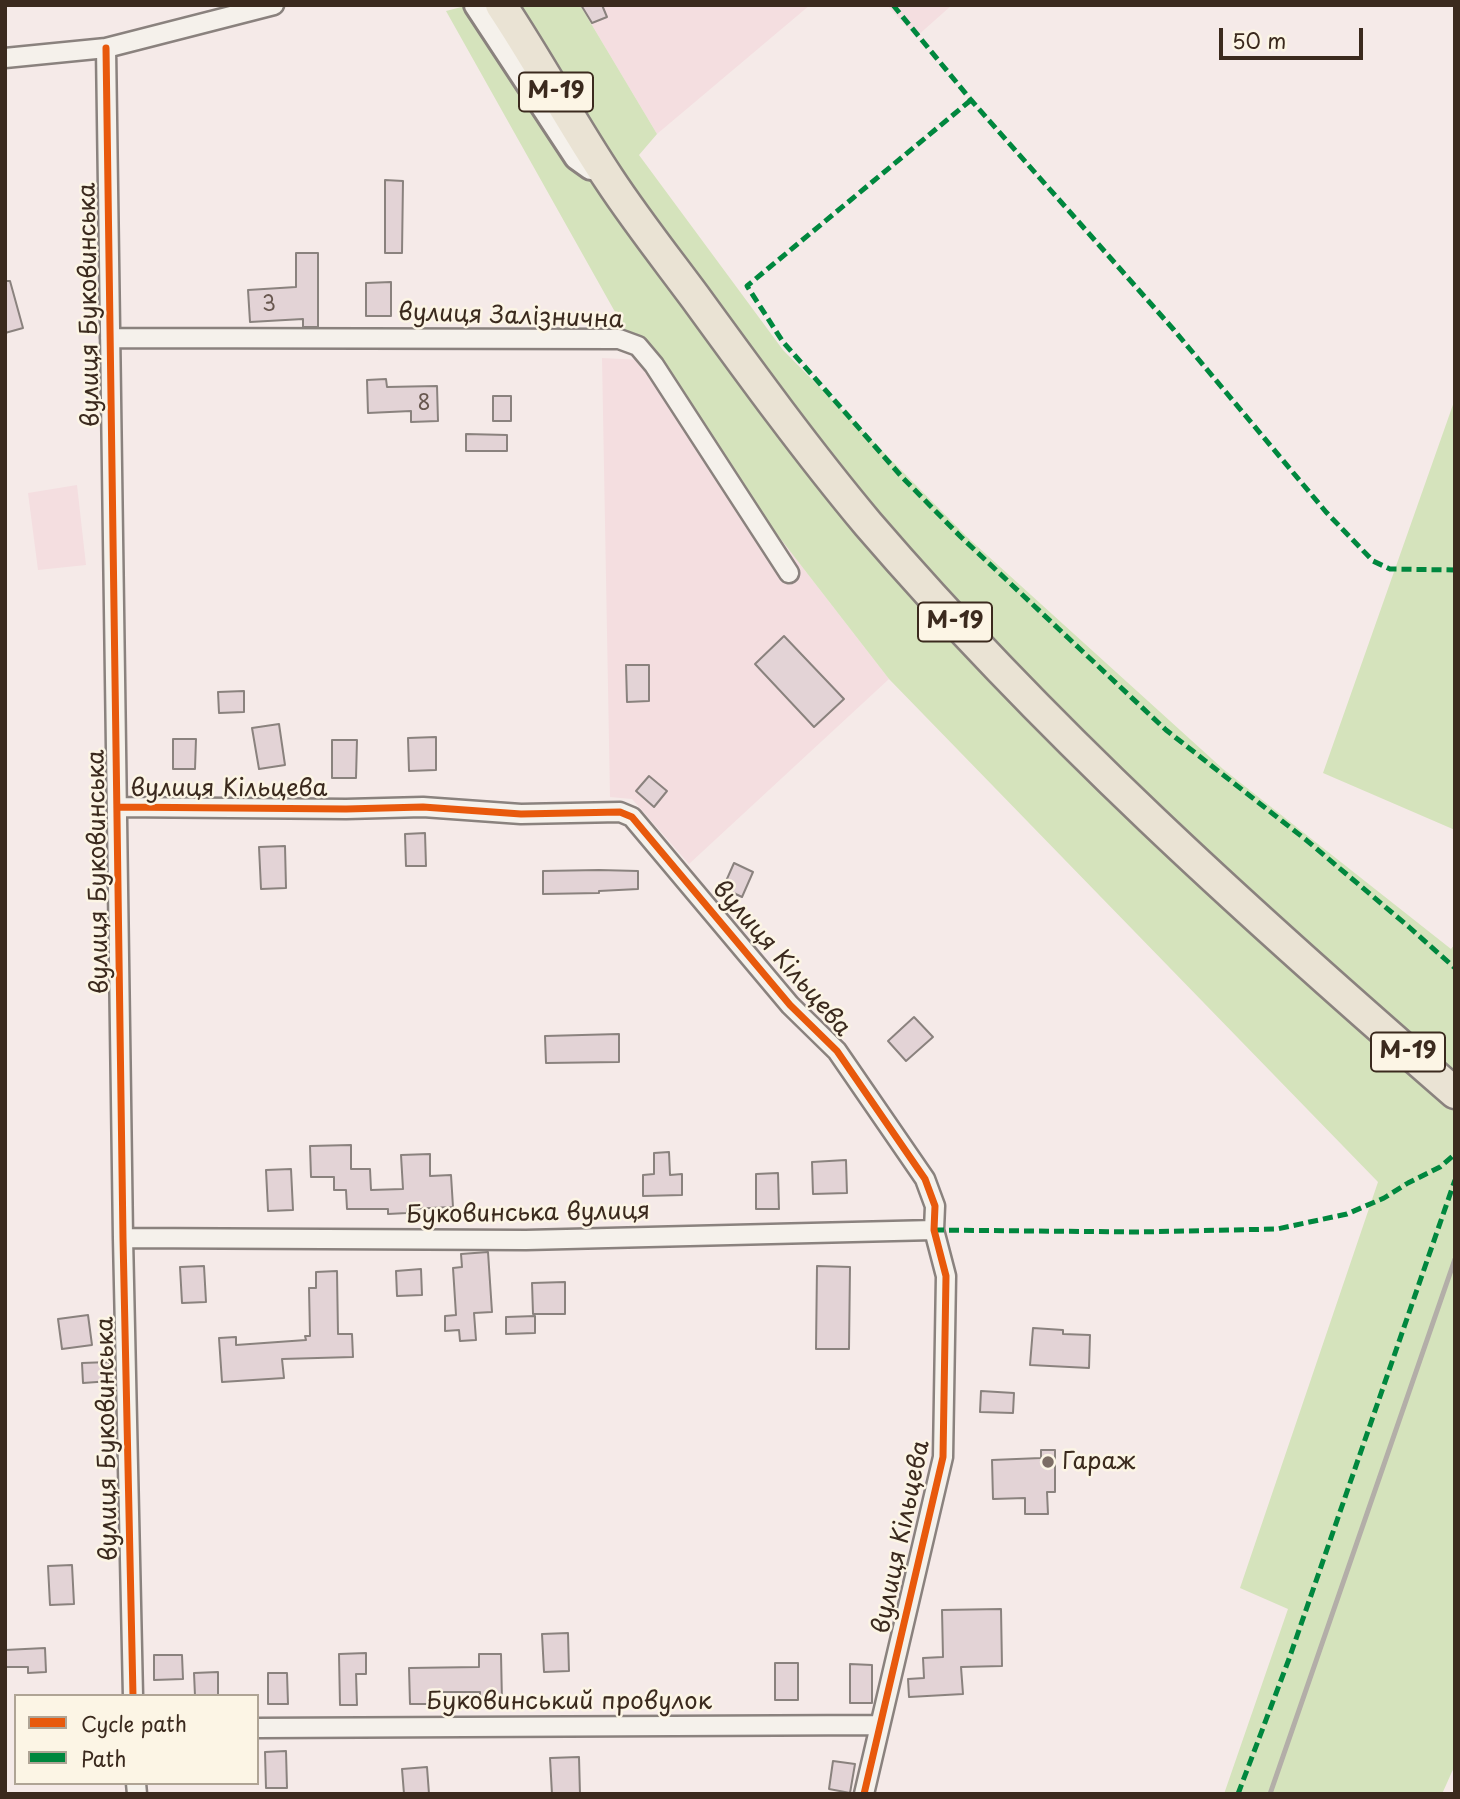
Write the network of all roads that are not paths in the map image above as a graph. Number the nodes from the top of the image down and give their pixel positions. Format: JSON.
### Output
{"nodes":[{"id":1,"x":274,"y":5,"type":"edge"},
{"id":2,"x":477,"y":5,"type":"edge"},
{"id":3,"x":501,"y":5,"type":"edge"},
{"id":4,"x":106,"y":48,"type":"junction"},
{"id":5,"x":5,"y":58,"type":"edge"},
{"id":6,"x":609,"y":179,"type":"junction"},
{"id":7,"x":110,"y":338,"type":"junction"},
{"id":8,"x":789,"y":573,"type":"dead end"},
{"id":9,"x":117,"y":807,"type":"junction"},
{"id":10,"x":1455,"y":1093,"type":"edge"},
{"id":11,"x":934,"y":1230,"type":"junction"},
{"id":12,"x":123,"y":1238,"type":"junction"},
{"id":13,"x":133,"y":1694,"type":"edge"},
{"id":14,"x":880,"y":1725,"type":"junction"},
{"id":15,"x":259,"y":1728,"type":"edge"},
{"id":16,"x":864,"y":1794,"type":"edge"}],
"edges":[{"from":1,"to":4,"type":"street"},
{"from":2,"to":6,"type":"main road"},
{"from":3,"to":6,"type":"highway","number":"М-19"},
{"from":4,"to":5,"type":"street"},
{"from":4,"to":7,"type":"street","name":"вулиця Буковинська"},
{"from":6,"to":10,"type":"highway","number":"М-19"},
{"from":7,"to":8,"type":"street","name":"вулиця Залізнична"},
{"from":7,"to":9,"type":"street","name":"вулиця Буковинська"},
{"from":9,"to":11,"type":"street","name":"вулиця Кільцева"},
{"from":9,"to":12,"type":"street","name":"вулиця Буковинська"},
{"from":11,"to":12,"type":"street","name":"Буковинська вулиця"},
{"from":11,"to":14,"type":"street","name":"вулиця Кільцева"},
{"from":12,"to":13,"type":"street","name":"вулиця Буковинська"},
{"from":14,"to":15,"type":"street","name":"Буковинський провулок"},
{"from":14,"to":16,"type":"street","name":"вулиця Кільцева"}]}
